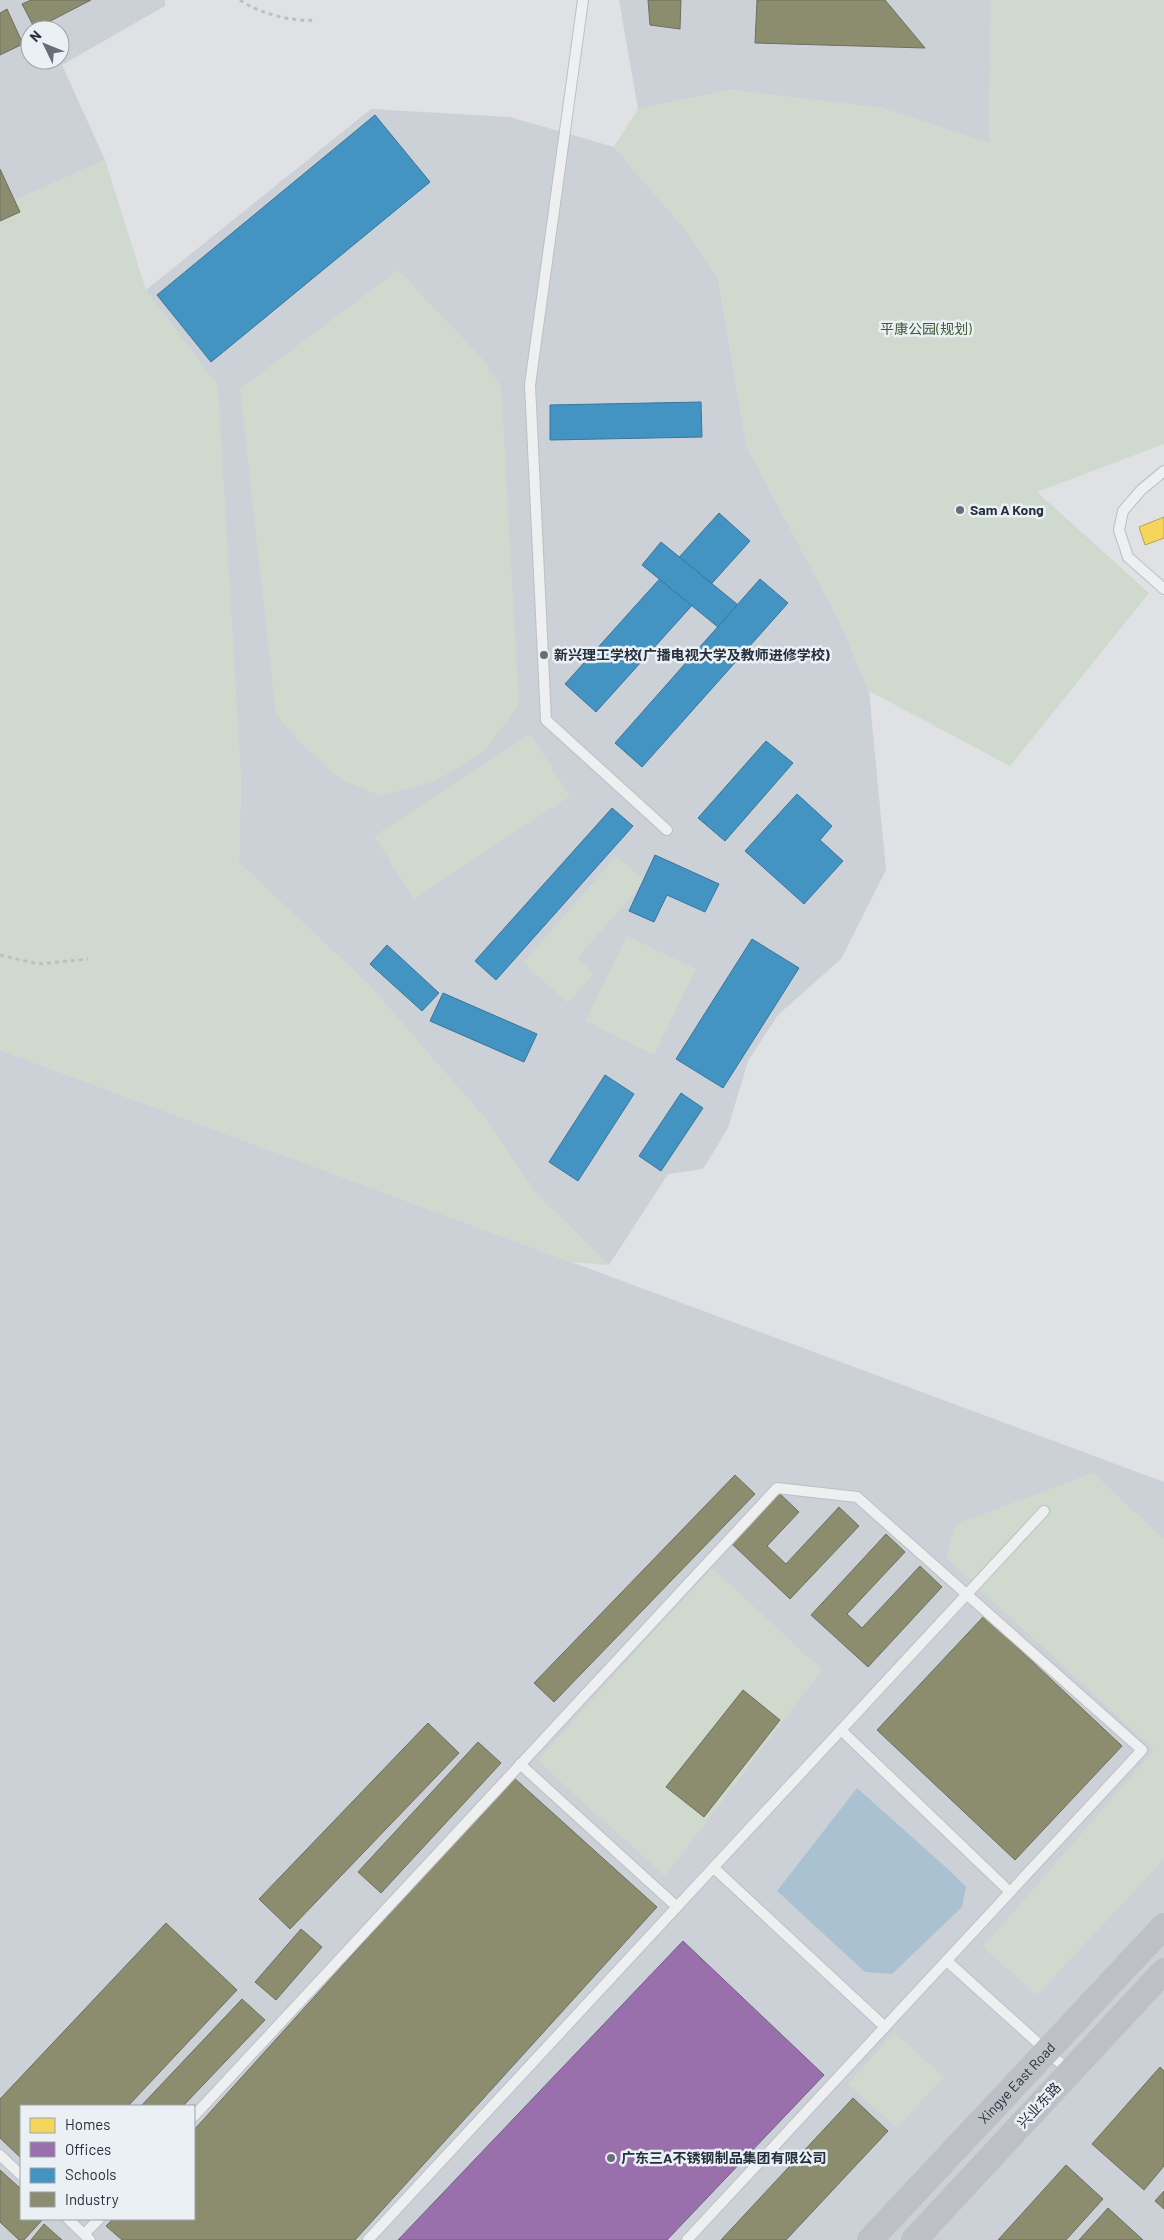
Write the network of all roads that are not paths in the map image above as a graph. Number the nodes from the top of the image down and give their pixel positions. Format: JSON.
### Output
{"nodes":[{"id":1,"x":583,"y":0,"type":"edge"},
{"id":2,"x":1164,"y":471,"type":"edge"},
{"id":3,"x":1164,"y":590,"type":"edge"},
{"id":4,"x":667,"y":830,"type":"dead end"},
{"id":5,"x":1044,"y":1512,"type":"dead end"},
{"id":6,"x":967,"y":1594,"type":"junction"},
{"id":7,"x":841,"y":1730,"type":"junction"},
{"id":8,"x":520,"y":1764,"type":"junction"},
{"id":9,"x":714,"y":1868,"type":"junction"},
{"id":10,"x":1010,"y":1892,"type":"junction"},
{"id":11,"x":677,"y":1907,"type":"junction"},
{"id":12,"x":1164,"y":1926,"type":"edge"},
{"id":13,"x":947,"y":1961,"type":"junction"},
{"id":14,"x":1164,"y":1971,"type":"edge"},
{"id":15,"x":885,"y":2027,"type":"junction"},
{"id":16,"x":1047,"y":2051,"type":"junction"},
{"id":17,"x":1070,"y":2072,"type":"junction"},
{"id":18,"x":195,"y":2115,"type":"edge"},
{"id":19,"x":0,"y":2155,"type":"edge"},
{"id":20,"x":20,"y":2174,"type":"edge"},
{"id":21,"x":69,"y":2220,"type":"edge"},
{"id":22,"x":98,"y":2220,"type":"edge"},
{"id":23,"x":87,"y":2237,"type":"edge"},
{"id":24,"x":368,"y":2240,"type":"edge"},
{"id":25,"x":687,"y":2240,"type":"edge"},
{"id":26,"x":870,"y":2240,"type":"edge"},
{"id":27,"x":914,"y":2240,"type":"edge"}],
"edges":[{"from":1,"to":4,"type":"lane"},
{"from":2,"to":3,"type":"lane"},
{"from":5,"to":6,"type":"lane"},
{"from":6,"to":7,"type":"lane"},
{"from":6,"to":8,"type":"lane"},
{"from":6,"to":10,"type":"lane"},
{"from":7,"to":9,"type":"lane"},
{"from":7,"to":10,"type":"lane"},
{"from":8,"to":11,"type":"lane"},
{"from":8,"to":18,"type":"lane"},
{"from":9,"to":11,"type":"lane"},
{"from":9,"to":15,"type":"lane"},
{"from":10,"to":13,"type":"lane"},
{"from":11,"to":24,"type":"lane"},
{"from":12,"to":16,"type":"street","name":"Xingye East Road"},
{"from":13,"to":15,"type":"lane"},
{"from":13,"to":16,"type":"lane"},
{"from":14,"to":17,"type":"street","name":"兴业东路"},
{"from":15,"to":25,"type":"lane"},
{"from":16,"to":17,"type":"lane"},
{"from":16,"to":26,"type":"street","name":"Xingye East Road"},
{"from":17,"to":27,"type":"street","name":"兴业东路"},
{"from":19,"to":20,"type":"lane"},
{"from":21,"to":23,"type":"lane"},
{"from":22,"to":23,"type":"lane"}]}
